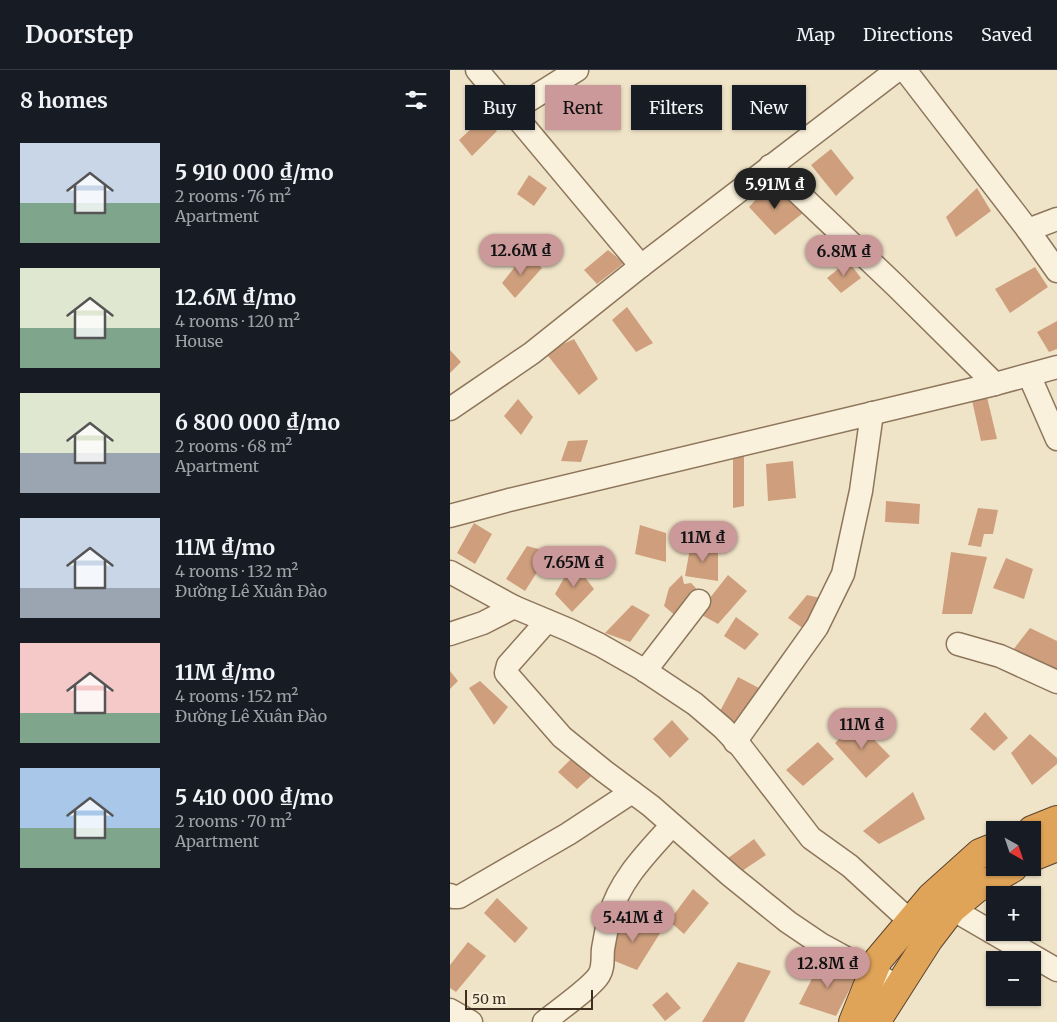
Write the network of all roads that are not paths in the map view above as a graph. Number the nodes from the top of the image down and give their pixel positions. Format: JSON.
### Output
{"nodes":[{"id":1,"x":477,"y":70,"type":"edge"},
{"id":2,"x":577,"y":70,"type":"edge"},
{"id":3,"x":898,"y":70,"type":"edge"},
{"id":4,"x":905,"y":70,"type":"edge"},
{"id":5,"x":490,"y":85,"type":"edge"},
{"id":6,"x":535,"y":96,"type":"edge"},
{"id":7,"x":528,"y":130,"type":"edge"},
{"id":8,"x":770,"y":166,"type":"junction"},
{"id":9,"x":1057,"y":219,"type":"edge"},
{"id":10,"x":1028,"y":230,"type":"junction"},
{"id":11,"x":641,"y":266,"type":"junction"},
{"id":12,"x":1057,"y":271,"type":"edge"},
{"id":13,"x":1057,"y":367,"type":"edge"},
{"id":14,"x":1029,"y":375,"type":"junction"},
{"id":15,"x":994,"y":384,"type":"junction"},
{"id":16,"x":450,"y":409,"type":"edge"},
{"id":17,"x":872,"y":413,"type":"junction"},
{"id":18,"x":1057,"y":439,"type":"edge"},
{"id":19,"x":450,"y":516,"type":"edge"},
{"id":20,"x":450,"y":572,"type":"edge"},
{"id":21,"x":698,"y":601,"type":"dead end"},
{"id":22,"x":514,"y":607,"type":"junction"},
{"id":23,"x":547,"y":621,"type":"junction"},
{"id":24,"x":450,"y":634,"type":"edge"},
{"id":25,"x":958,"y":644,"type":"dead end"},
{"id":26,"x":645,"y":671,"type":"junction"},
{"id":27,"x":1057,"y":682,"type":"edge"},
{"id":28,"x":735,"y":742,"type":"junction"},
{"id":29,"x":632,"y":792,"type":"junction"},
{"id":30,"x":1057,"y":820,"type":"edge"},
{"id":31,"x":672,"y":825,"type":"junction"},
{"id":32,"x":1041,"y":826,"type":"edge"},
{"id":33,"x":1057,"y":846,"type":"edge"},
{"id":34,"x":986,"y":851,"type":"edge"},
{"id":35,"x":1041,"y":853,"type":"edge"},
{"id":36,"x":999,"y":876,"type":"edge"},
{"id":37,"x":450,"y":895,"type":"edge"},
{"id":38,"x":952,"y":909,"type":"junction"},
{"id":39,"x":920,"y":931,"type":"junction"},
{"id":40,"x":1057,"y":970,"type":"edge"},
{"id":41,"x":873,"y":973,"type":"junction"},
{"id":42,"x":898,"y":986,"type":"junction"},
{"id":43,"x":450,"y":1010,"type":"edge"},
{"id":44,"x":471,"y":1022,"type":"edge"},
{"id":45,"x":544,"y":1022,"type":"edge"},
{"id":46,"x":853,"y":1022,"type":"edge"},
{"id":47,"x":876,"y":1022,"type":"edge"}],
"edges":[{"from":1,"to":5,"type":"street"},
{"from":2,"to":6,"type":"street"},
{"from":3,"to":8,"type":"street"},
{"from":4,"to":10,"type":"street"},
{"from":7,"to":11,"type":"street"},
{"from":8,"to":11,"type":"street"},
{"from":8,"to":15,"type":"street"},
{"from":9,"to":10,"type":"street"},
{"from":10,"to":12,"type":"street"},
{"from":11,"to":16,"type":"street"},
{"from":13,"to":14,"type":"street"},
{"from":14,"to":15,"type":"street"},
{"from":14,"to":18,"type":"street"},
{"from":15,"to":17,"type":"street"},
{"from":17,"to":19,"type":"street"},
{"from":17,"to":28,"type":"street"},
{"from":20,"to":22,"type":"street"},
{"from":21,"to":26,"type":"street"},
{"from":22,"to":23,"type":"street"},
{"from":22,"to":24,"type":"street"},
{"from":23,"to":26,"type":"street"},
{"from":23,"to":29,"type":"street"},
{"from":25,"to":27,"type":"street"},
{"from":26,"to":28,"type":"street"},
{"from":28,"to":39,"type":"street"},
{"from":29,"to":31,"type":"street"},
{"from":29,"to":37,"type":"street"},
{"from":30,"to":32,"type":"highway"},
{"from":31,"to":41,"type":"street"},
{"from":31,"to":45,"type":"street"},
{"from":33,"to":35,"type":"highway"},
{"from":34,"to":39,"type":"highway"},
{"from":36,"to":38,"type":"highway"},
{"from":38,"to":39,"type":"highway"},
{"from":38,"to":40,"type":"street"},
{"from":39,"to":41,"type":"highway"},
{"from":39,"to":42,"type":"highway"},
{"from":41,"to":42,"type":"street"},
{"from":41,"to":46,"type":"highway"},
{"from":42,"to":47,"type":"highway"},
{"from":43,"to":44,"type":"street"}]}
